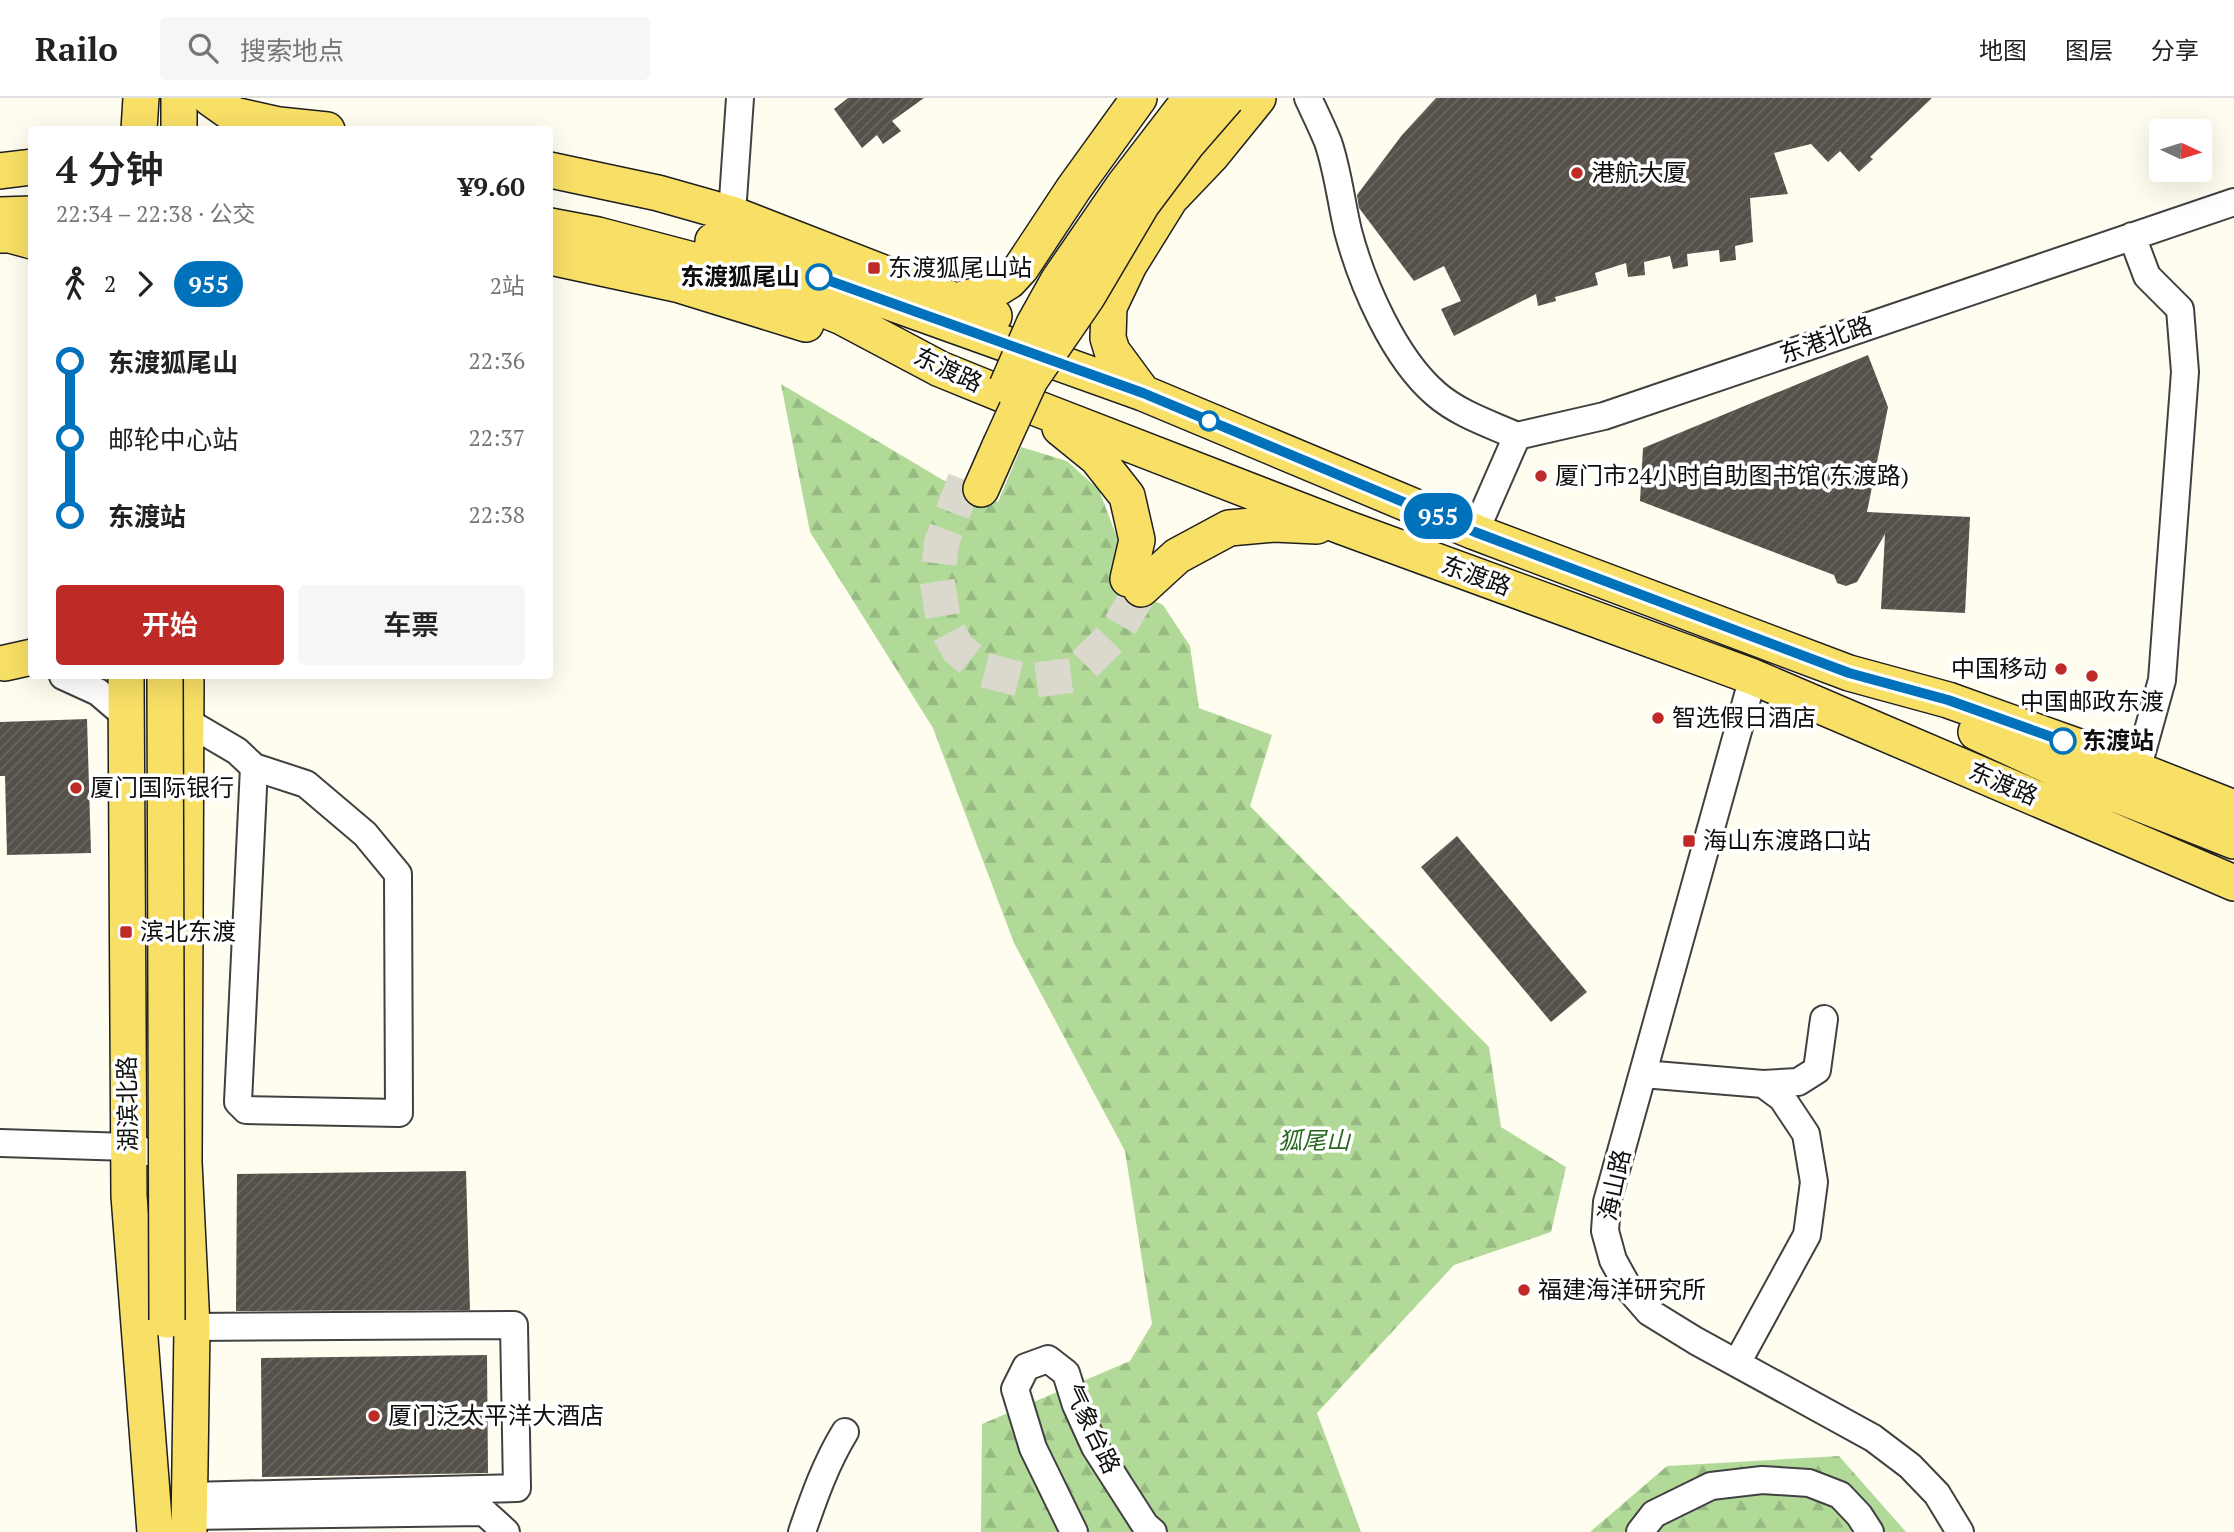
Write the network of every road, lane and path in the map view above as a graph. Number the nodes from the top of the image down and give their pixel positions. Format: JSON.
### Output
{"nodes":[{"id":1,"x":141,"y":98,"type":"edge"},
{"id":2,"x":160,"y":98,"type":"edge"},
{"id":3,"x":180,"y":98,"type":"edge"},
{"id":4,"x":194,"y":98,"type":"edge"},
{"id":5,"x":210,"y":98,"type":"edge"},
{"id":6,"x":740,"y":98,"type":"edge"},
{"id":7,"x":1139,"y":98,"type":"edge"},
{"id":8,"x":1161,"y":98,"type":"edge"},
{"id":9,"x":1176,"y":98,"type":"edge"},
{"id":10,"x":1191,"y":98,"type":"edge"},
{"id":11,"x":1205,"y":98,"type":"edge"},
{"id":12,"x":1227,"y":98,"type":"edge"},
{"id":13,"x":1258,"y":98,"type":"edge"},
{"id":14,"x":1308,"y":98,"type":"edge"},
{"id":15,"x":139,"y":126,"type":"edge"},
{"id":16,"x":160,"y":126,"type":"edge"},
{"id":17,"x":179,"y":126,"type":"edge"},
{"id":18,"x":193,"y":126,"type":"edge"},
{"id":19,"x":289,"y":126,"type":"edge"},
{"id":20,"x":0,"y":165,"type":"edge"},
{"id":21,"x":28,"y":167,"type":"edge"},
{"id":22,"x":28,"y":168,"type":"edge"},
{"id":23,"x":0,"y":171,"type":"edge"},
{"id":24,"x":553,"y":171,"type":"edge"},
{"id":25,"x":28,"y":192,"type":"edge"},
{"id":26,"x":0,"y":193,"type":"edge"},
{"id":27,"x":2234,"y":202,"type":"edge"},
{"id":28,"x":553,"y":206,"type":"edge"},
{"id":29,"x":732,"y":214,"type":"junction"},
{"id":30,"x":599,"y":224,"type":"junction"},
{"id":31,"x":553,"y":226,"type":"edge"},
{"id":32,"x":2132,"y":236,"type":"junction"},
{"id":33,"x":1072,"y":248,"type":"junction"},
{"id":34,"x":553,"y":258,"type":"edge"},
{"id":35,"x":1129,"y":265,"type":"junction"},
{"id":36,"x":788,"y":266,"type":"junction"},
{"id":37,"x":1009,"y":281,"type":"junction"},
{"id":38,"x":956,"y":300,"type":"junction"},
{"id":39,"x":1065,"y":348,"type":"junction"},
{"id":40,"x":940,"y":369,"type":"junction"},
{"id":41,"x":1143,"y":393,"type":"junction"},
{"id":42,"x":1033,"y":394,"type":"junction"},
{"id":43,"x":1517,"y":436,"type":"junction"},
{"id":44,"x":992,"y":443,"type":"junction"},
{"id":45,"x":972,"y":484,"type":"tunnel mouth"},
{"id":46,"x":1343,"y":527,"type":"junction"},
{"id":47,"x":1475,"y":532,"type":"junction"},
{"id":48,"x":1849,"y":673,"type":"junction"},
{"id":49,"x":1753,"y":677,"type":"junction"},
{"id":50,"x":70,"y":679,"type":"edge"},
{"id":51,"x":126,"y":679,"type":"edge"},
{"id":52,"x":156,"y":679,"type":"edge"},
{"id":53,"x":165,"y":679,"type":"edge"},
{"id":54,"x":186,"y":679,"type":"edge"},
{"id":55,"x":125,"y":716,"type":"junction"},
{"id":56,"x":186,"y":721,"type":"junction"},
{"id":57,"x":254,"y":767,"type":"junction"},
{"id":58,"x":2137,"y":770,"type":"junction"},
{"id":59,"x":2234,"y":808,"type":"edge"},
{"id":60,"x":2234,"y":841,"type":"edge"},
{"id":61,"x":2234,"y":883,"type":"edge"},
{"id":62,"x":1824,"y":1019,"type":"dead end"},
{"id":63,"x":1643,"y":1074,"type":"junction"},
{"id":64,"x":1763,"y":1084,"type":"junction"},
{"id":65,"x":0,"y":1143,"type":"edge"},
{"id":66,"x":129,"y":1147,"type":"junction"},
{"id":67,"x":184,"y":1162,"type":"junction"},
{"id":68,"x":171,"y":1322,"type":"junction"},
{"id":69,"x":1737,"y":1363,"type":"junction"},
{"id":70,"x":845,"y":1432,"type":"dead end"},
{"id":71,"x":189,"y":1515,"type":"edge"},
{"id":72,"x":154,"y":1518,"type":"edge"},
{"id":73,"x":506,"y":1532,"type":"edge"},
{"id":74,"x":802,"y":1532,"type":"edge"},
{"id":75,"x":1074,"y":1532,"type":"edge"},
{"id":76,"x":1153,"y":1532,"type":"edge"},
{"id":77,"x":1640,"y":1532,"type":"edge"},
{"id":78,"x":1870,"y":1532,"type":"edge"},
{"id":79,"x":1960,"y":1532,"type":"edge"}],
"edges":[{"from":1,"to":15,"type":"main road"},
{"from":2,"to":16,"type":"main road"},
{"from":3,"to":17,"type":"main road"},
{"from":4,"to":18,"type":"main road"},
{"from":5,"to":19,"type":"main road"},
{"from":6,"to":29,"type":"street"},
{"from":7,"to":37,"type":"main road"},
{"from":8,"to":44,"type":"main road"},
{"from":9,"to":33,"type":"main road"},
{"from":10,"to":44,"type":"main road","bridge":true},
{"from":11,"to":42,"type":"main road","bridge":true},
{"from":12,"to":42,"type":"main road","bridge":true},
{"from":13,"to":35,"type":"main road"},
{"from":14,"to":43,"type":"street"},
{"from":20,"to":21,"type":"main road"},
{"from":22,"to":23,"type":"main road"},
{"from":24,"to":29,"type":"main road"},
{"from":25,"to":26,"type":"main road"},
{"from":27,"to":32,"type":"street","name":"东港北路"},
{"from":28,"to":30,"type":"main road"},
{"from":29,"to":38,"type":"main road"},
{"from":30,"to":31,"type":"main road"},
{"from":30,"to":36,"type":"main road","name":"东渡路"},
{"from":30,"to":40,"type":"main road","name":"东渡路"},
{"from":32,"to":43,"type":"street","name":"东港北路"},
{"from":32,"to":58,"type":"street"},
{"from":33,"to":35,"type":"main road"},
{"from":33,"to":37,"type":"main road"},
{"from":34,"to":40,"type":"main road"},
{"from":35,"to":41,"type":"main road"},
{"from":36,"to":39,"type":"main road"},
{"from":36,"to":41,"type":"main road","name":"东渡路"},
{"from":37,"to":38,"type":"main road"},
{"from":38,"to":39,"type":"main road"},
{"from":39,"to":41,"type":"main road"},
{"from":40,"to":42,"type":"main road","name":"东渡路"},
{"from":41,"to":47,"type":"main road","name":"东渡路"},
{"from":42,"to":44,"type":"main road","bridge":true},
{"from":42,"to":46,"type":"main road","name":"东渡路"},
{"from":42,"to":46,"type":"main road"},
{"from":43,"to":47,"type":"street"},
{"from":44,"to":45,"type":"main road"},
{"from":46,"to":49,"type":"main road","name":"东渡路"},
{"from":47,"to":48,"type":"main road","name":"东渡路"},
{"from":48,"to":58,"type":"main road","name":"东渡路"},
{"from":48,"to":60,"type":"main road"},
{"from":49,"to":61,"type":"main road","name":"东渡路"},
{"from":49,"to":63,"type":"street","name":"海山路"},
{"from":50,"to":55,"type":"street"},
{"from":51,"to":55,"type":"main road","name":"湖滨北路"},
{"from":52,"to":68,"type":"main road"},
{"from":53,"to":68,"type":"main road","bridge":true},
{"from":54,"to":56,"type":"main road"},
{"from":55,"to":66,"type":"main road","name":"湖滨北路"},
{"from":56,"to":57,"type":"street"},
{"from":56,"to":67,"type":"main road"},
{"from":57,"to":57,"type":"street"},
{"from":58,"to":59,"type":"main road","name":"东渡路"},
{"from":62,"to":64,"type":"street"},
{"from":63,"to":64,"type":"street"},
{"from":63,"to":69,"type":"street","name":"海山路"},
{"from":64,"to":69,"type":"street"},
{"from":65,"to":66,"type":"street"},
{"from":66,"to":67,"type":"street"},
{"from":66,"to":72,"type":"main road","name":"湖滨北路"},
{"from":67,"to":68,"type":"main road"},
{"from":68,"to":71,"type":"main road"},
{"from":68,"to":71,"type":"street"},
{"from":68,"to":72,"type":"main road"},
{"from":69,"to":79,"type":"street","name":"海山路"},
{"from":70,"to":74,"type":"street"},
{"from":71,"to":73,"type":"street"},
{"from":75,"to":76,"type":"street","name":"气象台路"},
{"from":77,"to":78,"type":"street"}]}
